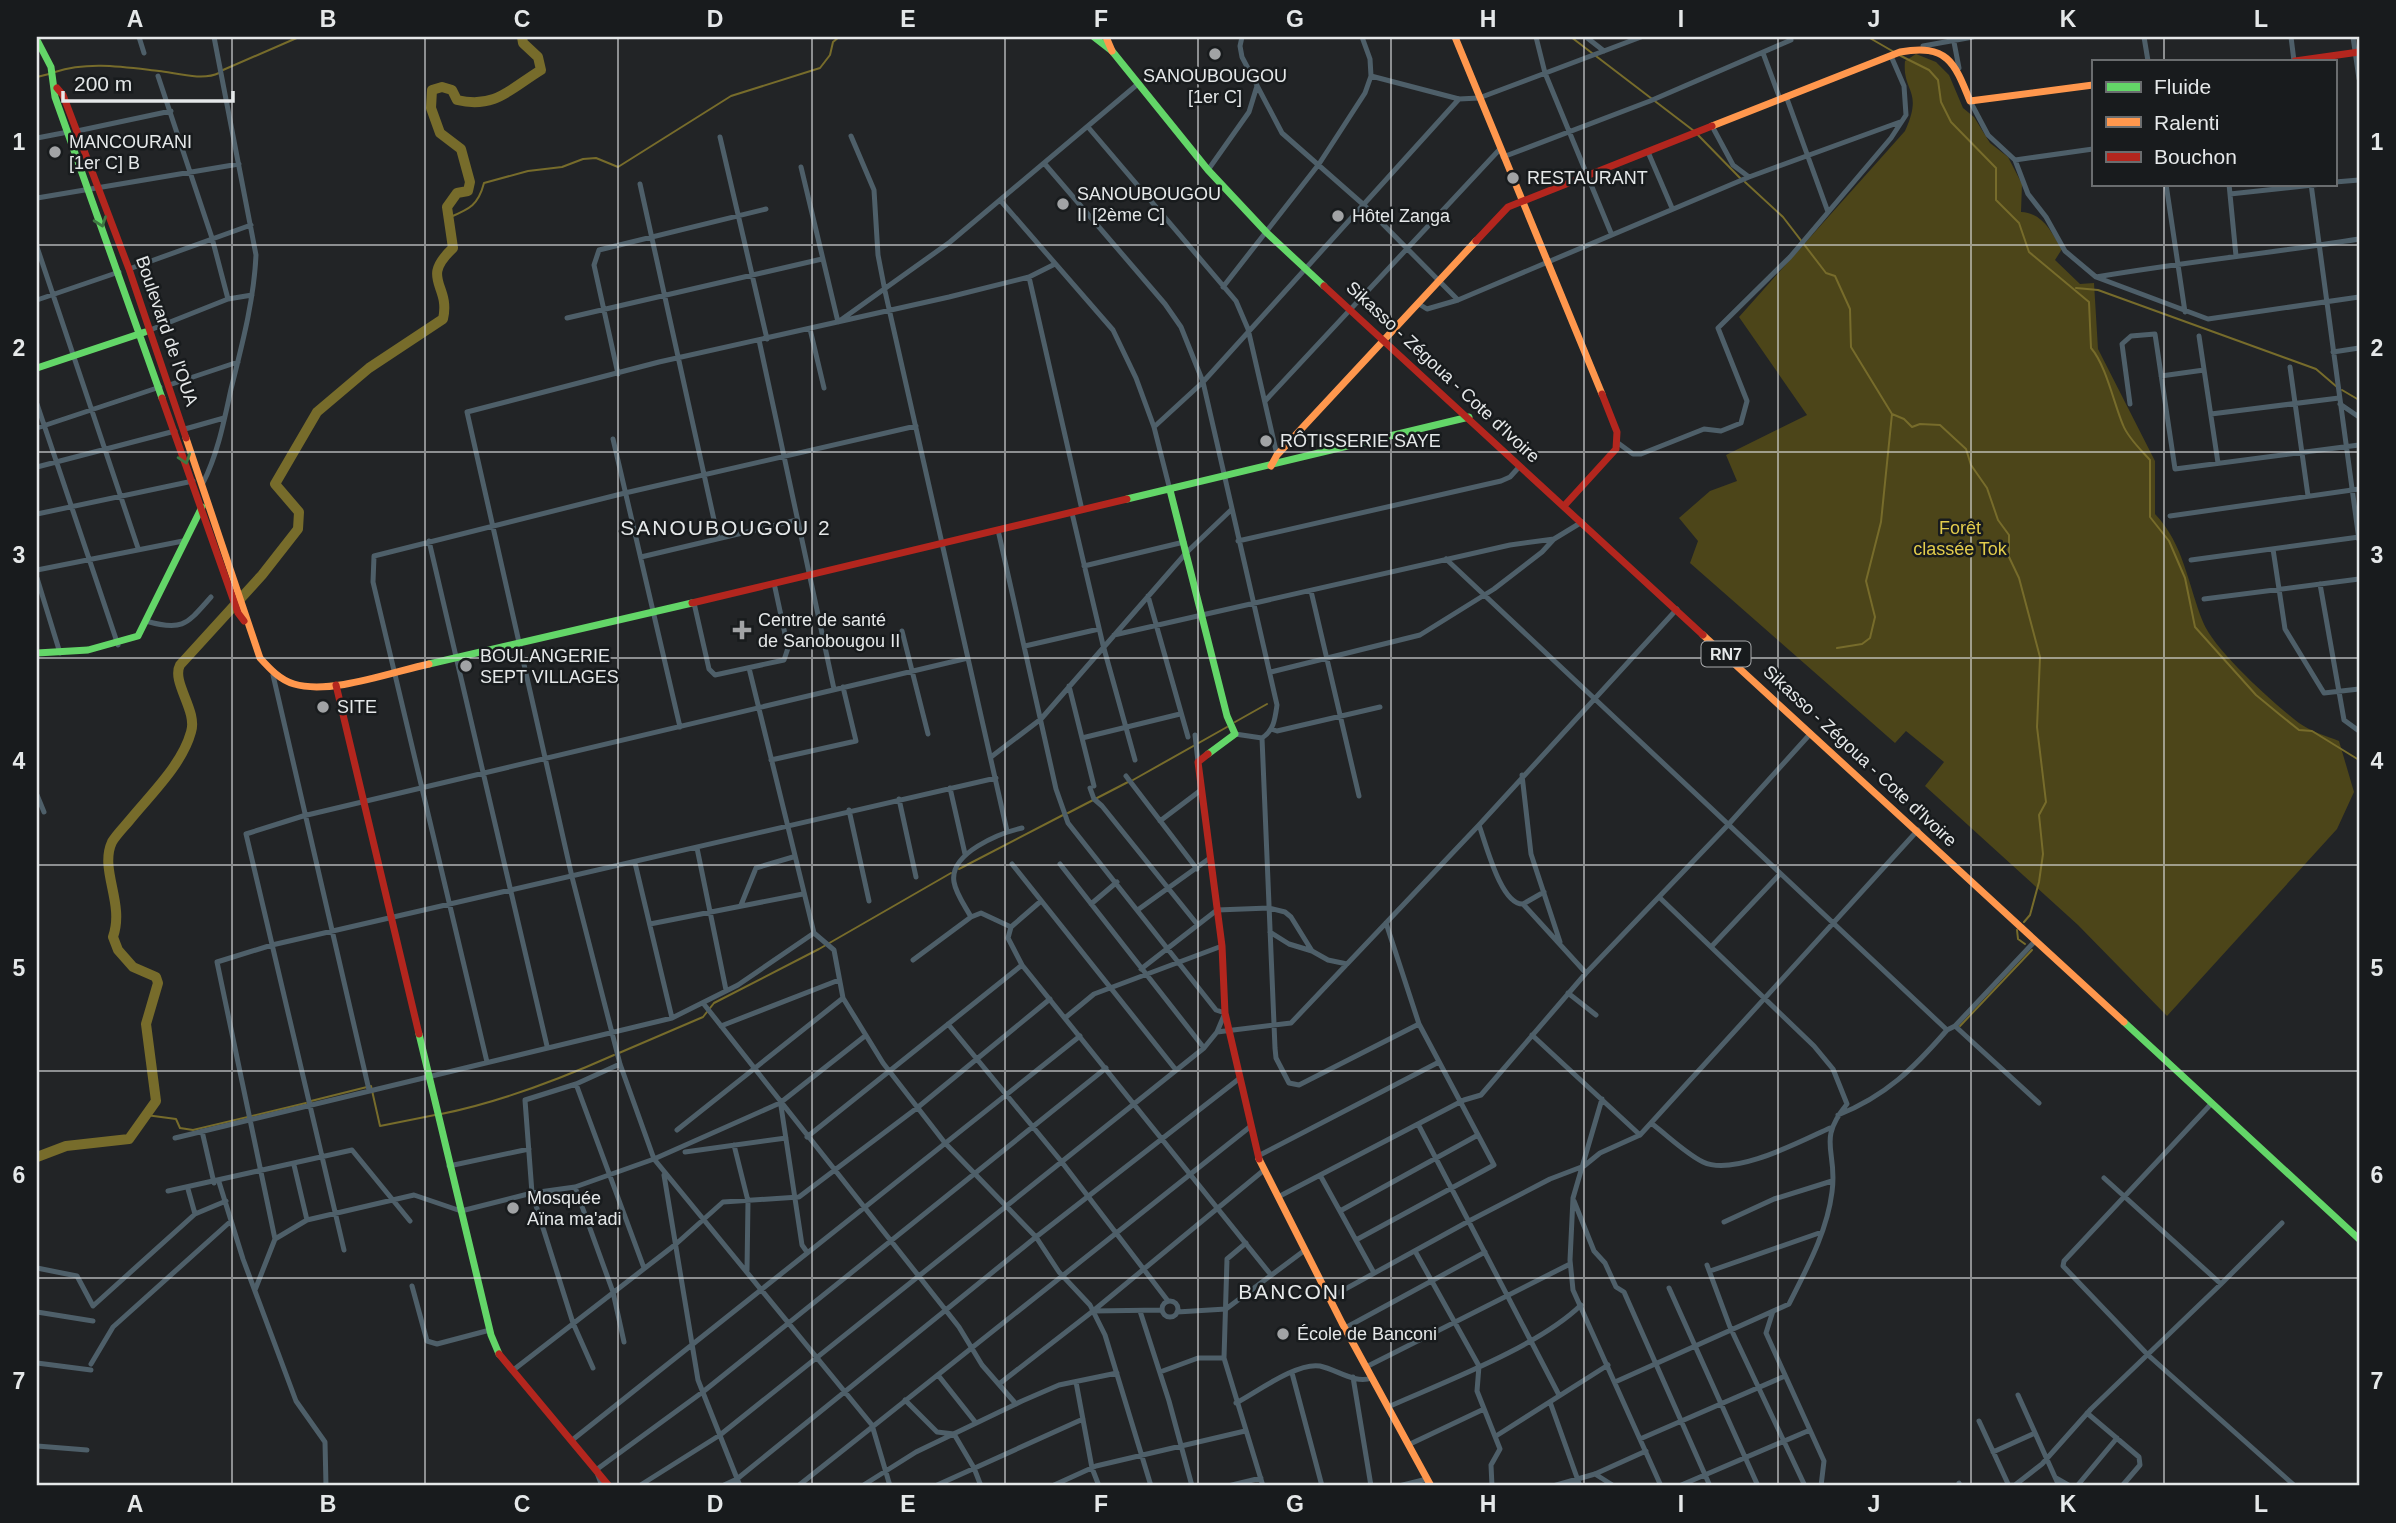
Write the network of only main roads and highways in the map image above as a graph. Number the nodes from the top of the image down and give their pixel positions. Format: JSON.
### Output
{"nodes":[{"id":1,"x":42,"y":37,"type":"edge"},
{"id":2,"x":1094,"y":37,"type":"edge"},
{"id":3,"x":1106,"y":37,"type":"edge"},
{"id":4,"x":1455,"y":37,"type":"edge"},
{"id":5,"x":37,"y":40,"type":"edge"},
{"id":6,"x":43,"y":50,"type":"junction"},
{"id":7,"x":1112,"y":51,"type":"junction"},
{"id":8,"x":2357,"y":52,"type":"edge"},
{"id":9,"x":2301,"y":60,"type":"edge"},
{"id":10,"x":2092,"y":85,"type":"edge"},
{"id":11,"x":73,"y":131,"type":"junction"},
{"id":12,"x":1522,"y":201,"type":"junction"},
{"id":13,"x":145,"y":332,"type":"junction"},
{"id":14,"x":1385,"y":340,"type":"junction"},
{"id":15,"x":37,"y":368,"type":"edge"},
{"id":16,"x":164,"y":386,"type":"junction"},
{"id":17,"x":1469,"y":417,"type":"junction"},
{"id":18,"x":1271,"y":466,"type":"junction"},
{"id":19,"x":1170,"y":490,"type":"junction"},
{"id":20,"x":206,"y":506,"type":"junction"},
{"id":21,"x":1564,"y":506,"type":"junction"},
{"id":22,"x":37,"y":653,"type":"edge"},
{"id":23,"x":336,"y":685,"type":"junction"},
{"id":24,"x":2359,"y":1239,"type":"edge"},
{"id":25,"x":1429,"y":1482,"type":"edge"},
{"id":26,"x":609,"y":1486,"type":"edge"}],
"edges":[{"from":1,"to":6,"type":"main road"},
{"from":2,"to":7,"type":"main road","number":"RN7"},
{"from":3,"to":7,"type":"main road","number":"RN7"},
{"from":4,"to":12,"type":"main road"},
{"from":5,"to":6,"type":"main road"},
{"from":6,"to":11,"type":"main road","name":"Boulevard de l'OUA"},
{"from":7,"to":14,"type":"main road","name":"Sikasso - Zégoua - Cote d'Ivoire","number":"RN7"},
{"from":8,"to":9,"type":"main road"},
{"from":10,"to":12,"type":"main road"},
{"from":11,"to":13,"type":"main road","one_way":true},
{"from":11,"to":13,"type":"main road","name":"Boulevard de l'OUA"},
{"from":12,"to":14,"type":"main road"},
{"from":12,"to":21,"type":"main road"},
{"from":13,"to":15,"type":"main road"},
{"from":13,"to":16,"type":"main road"},
{"from":14,"to":17,"type":"main road","name":"Sikasso - Zégoua - Cote d'Ivoire","number":"RN7"},
{"from":14,"to":18,"type":"main road"},
{"from":16,"to":20,"type":"main road","one_way":true},
{"from":16,"to":20,"type":"main road","name":"Boulevard de l'OUA"},
{"from":17,"to":18,"type":"main road"},
{"from":17,"to":21,"type":"main road","name":"Sikasso - Zégoua - Cote d'Ivoire","number":"RN7"},
{"from":18,"to":19,"type":"main road"},
{"from":19,"to":23,"type":"main road"},
{"from":19,"to":25,"type":"main road"},
{"from":20,"to":22,"type":"main road"},
{"from":20,"to":23,"type":"main road"},
{"from":21,"to":24,"type":"main road","name":"Sikasso - Zégoua - Cote d'Ivoire","number":"RN7"},
{"from":23,"to":26,"type":"main road"}]}
